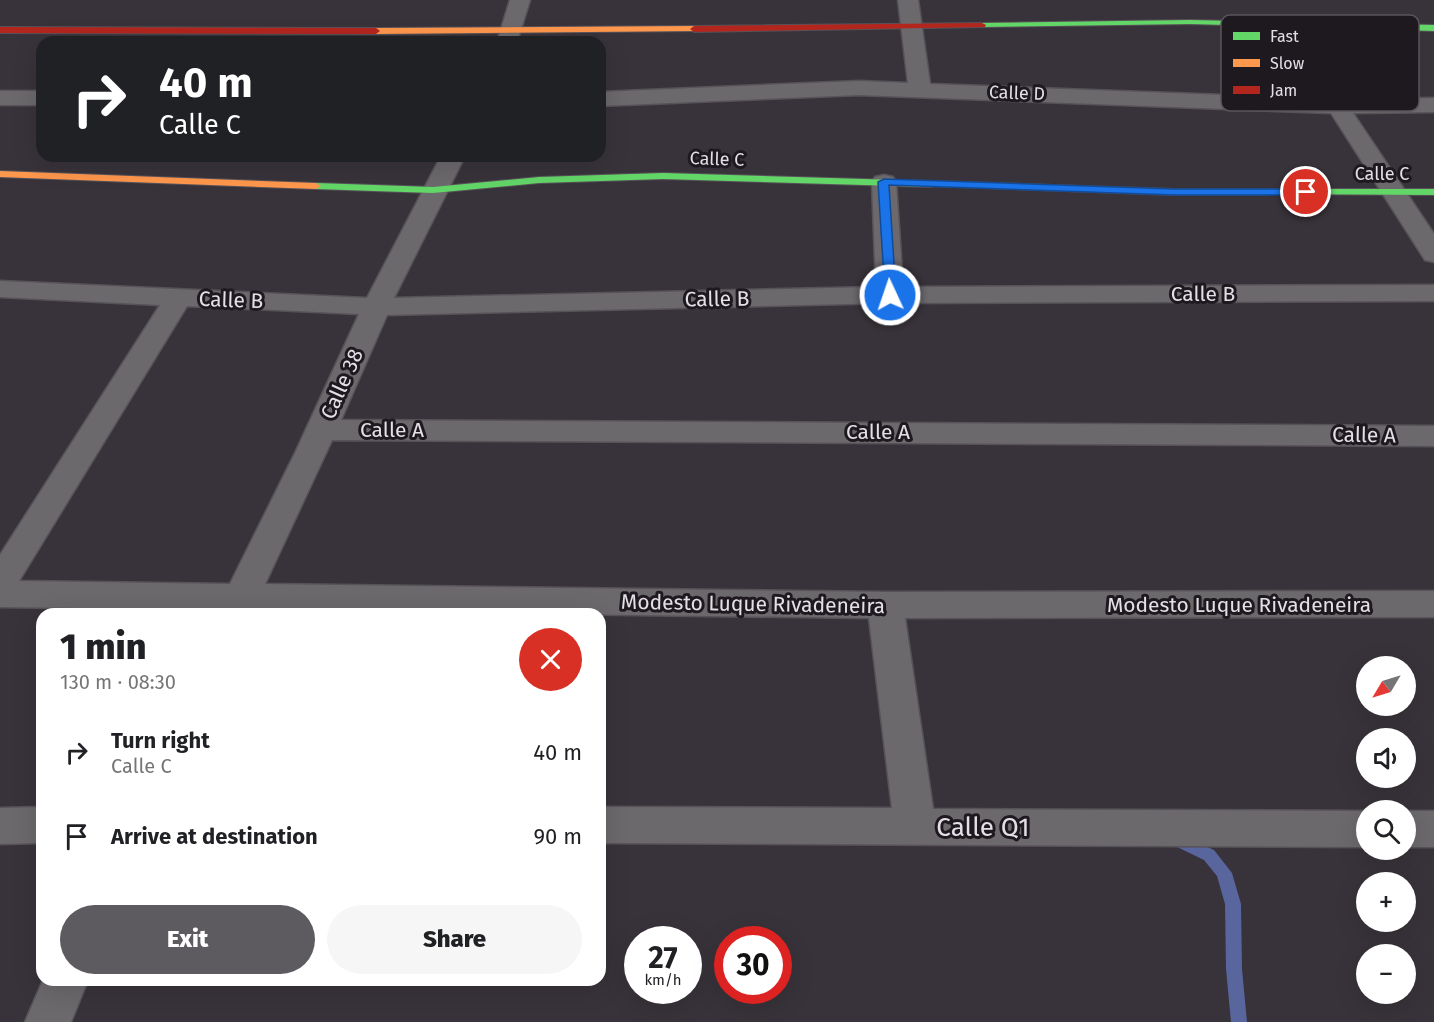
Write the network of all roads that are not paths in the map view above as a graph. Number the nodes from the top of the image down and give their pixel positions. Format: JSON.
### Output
{"nodes":[{"id":1,"x":520,"y":0,"type":"edge"},
{"id":2,"x":908,"y":0,"type":"edge"},
{"id":3,"x":1221,"y":23,"type":"edge"},
{"id":4,"x":911,"y":25,"type":"junction"},
{"id":5,"x":1419,"y":28,"type":"edge"},
{"id":6,"x":1434,"y":28,"type":"edge"},
{"id":7,"x":0,"y":30,"type":"edge"},
{"id":8,"x":436,"y":36,"type":"edge"},
{"id":9,"x":509,"y":36,"type":"edge"},
{"id":10,"x":542,"y":36,"type":"edge"},
{"id":11,"x":920,"y":90,"type":"junction"},
{"id":12,"x":0,"y":98,"type":"edge"},
{"id":13,"x":36,"y":98,"type":"edge"},
{"id":14,"x":606,"y":99,"type":"edge"},
{"id":15,"x":1221,"y":102,"type":"edge"},
{"id":16,"x":1419,"y":105,"type":"edge"},
{"id":17,"x":1434,"y":105,"type":"edge"},
{"id":18,"x":1341,"y":111,"type":"edge"},
{"id":19,"x":450,"y":162,"type":"edge"},
{"id":20,"x":0,"y":174,"type":"edge"},
{"id":21,"x":884,"y":182,"type":"junction"},
{"id":22,"x":434,"y":190,"type":"junction"},
{"id":23,"x":1393,"y":192,"type":"junction"},
{"id":24,"x":1434,"y":192,"type":"edge"},
{"id":25,"x":1434,"y":254,"type":"edge"},
{"id":26,"x":0,"y":289,"type":"edge"},
{"id":27,"x":1434,"y":293,"type":"edge"},
{"id":28,"x":890,"y":295,"type":"junction"},
{"id":29,"x":178,"y":298,"type":"junction"},
{"id":30,"x":376,"y":306,"type":"junction"},
{"id":31,"x":321,"y":430,"type":"junction"},
{"id":32,"x":1434,"y":436,"type":"edge"},
{"id":33,"x":0,"y":583,"type":"edge"},
{"id":34,"x":0,"y":594,"type":"edge"},
{"id":35,"x":1434,"y":604,"type":"edge"},
{"id":36,"x":885,"y":605,"type":"junction"},
{"id":37,"x":236,"y":606,"type":"edge"},
{"id":38,"x":36,"y":825,"type":"edge"},
{"id":39,"x":606,"y":825,"type":"edge"},
{"id":40,"x":0,"y":826,"type":"edge"},
{"id":41,"x":915,"y":827,"type":"junction"},
{"id":42,"x":1356,"y":829,"type":"edge"},
{"id":43,"x":1416,"y":829,"type":"edge"},
{"id":44,"x":1434,"y":829,"type":"edge"},
{"id":45,"x":63,"y":986,"type":"edge"},
{"id":46,"x":48,"y":1022,"type":"edge"}],
"edges":[{"from":1,"to":9,"type":"street"},
{"from":2,"to":4,"type":"street"},
{"from":3,"to":4,"type":"street"},
{"from":4,"to":10,"type":"street"},
{"from":4,"to":11,"type":"street"},
{"from":5,"to":6,"type":"street"},
{"from":7,"to":8,"type":"street"},
{"from":11,"to":14,"type":"street","name":"Calle D"},
{"from":11,"to":15,"type":"street","name":"Calle D"},
{"from":12,"to":13,"type":"street"},
{"from":16,"to":17,"type":"street","name":"Calle D"},
{"from":18,"to":23,"type":"street"},
{"from":19,"to":22,"type":"street","name":"Calle 38"},
{"from":20,"to":22,"type":"street","name":"Calle C"},
{"from":21,"to":22,"type":"street","name":"Calle C"},
{"from":21,"to":23,"type":"street","name":"Calle C"},
{"from":21,"to":28,"type":"street"},
{"from":22,"to":30,"type":"street","name":"Calle 38"},
{"from":23,"to":24,"type":"street","name":"Calle C"},
{"from":23,"to":25,"type":"street"},
{"from":26,"to":29,"type":"street","name":"Calle B"},
{"from":27,"to":28,"type":"street","name":"Calle B"},
{"from":28,"to":30,"type":"street","name":"Calle B"},
{"from":29,"to":30,"type":"street","name":"Calle B"},
{"from":29,"to":33,"type":"street"},
{"from":30,"to":31,"type":"street","name":"Calle 38"},
{"from":31,"to":32,"type":"street","name":"Calle A"},
{"from":31,"to":37,"type":"street","name":"Calle 38"},
{"from":34,"to":37,"type":"street","name":"Modesto Luque Rivadeneira"},
{"from":35,"to":36,"type":"street","name":"Modesto Luque Rivadeneira"},
{"from":36,"to":37,"type":"street","name":"Modesto Luque Rivadeneira"},
{"from":36,"to":41,"type":"street"},
{"from":38,"to":40,"type":"street"},
{"from":39,"to":41,"type":"street","name":"Calle Q1"},
{"from":41,"to":42,"type":"street","name":"Calle Q1"},
{"from":43,"to":44,"type":"street"},
{"from":45,"to":46,"type":"street"}]}
